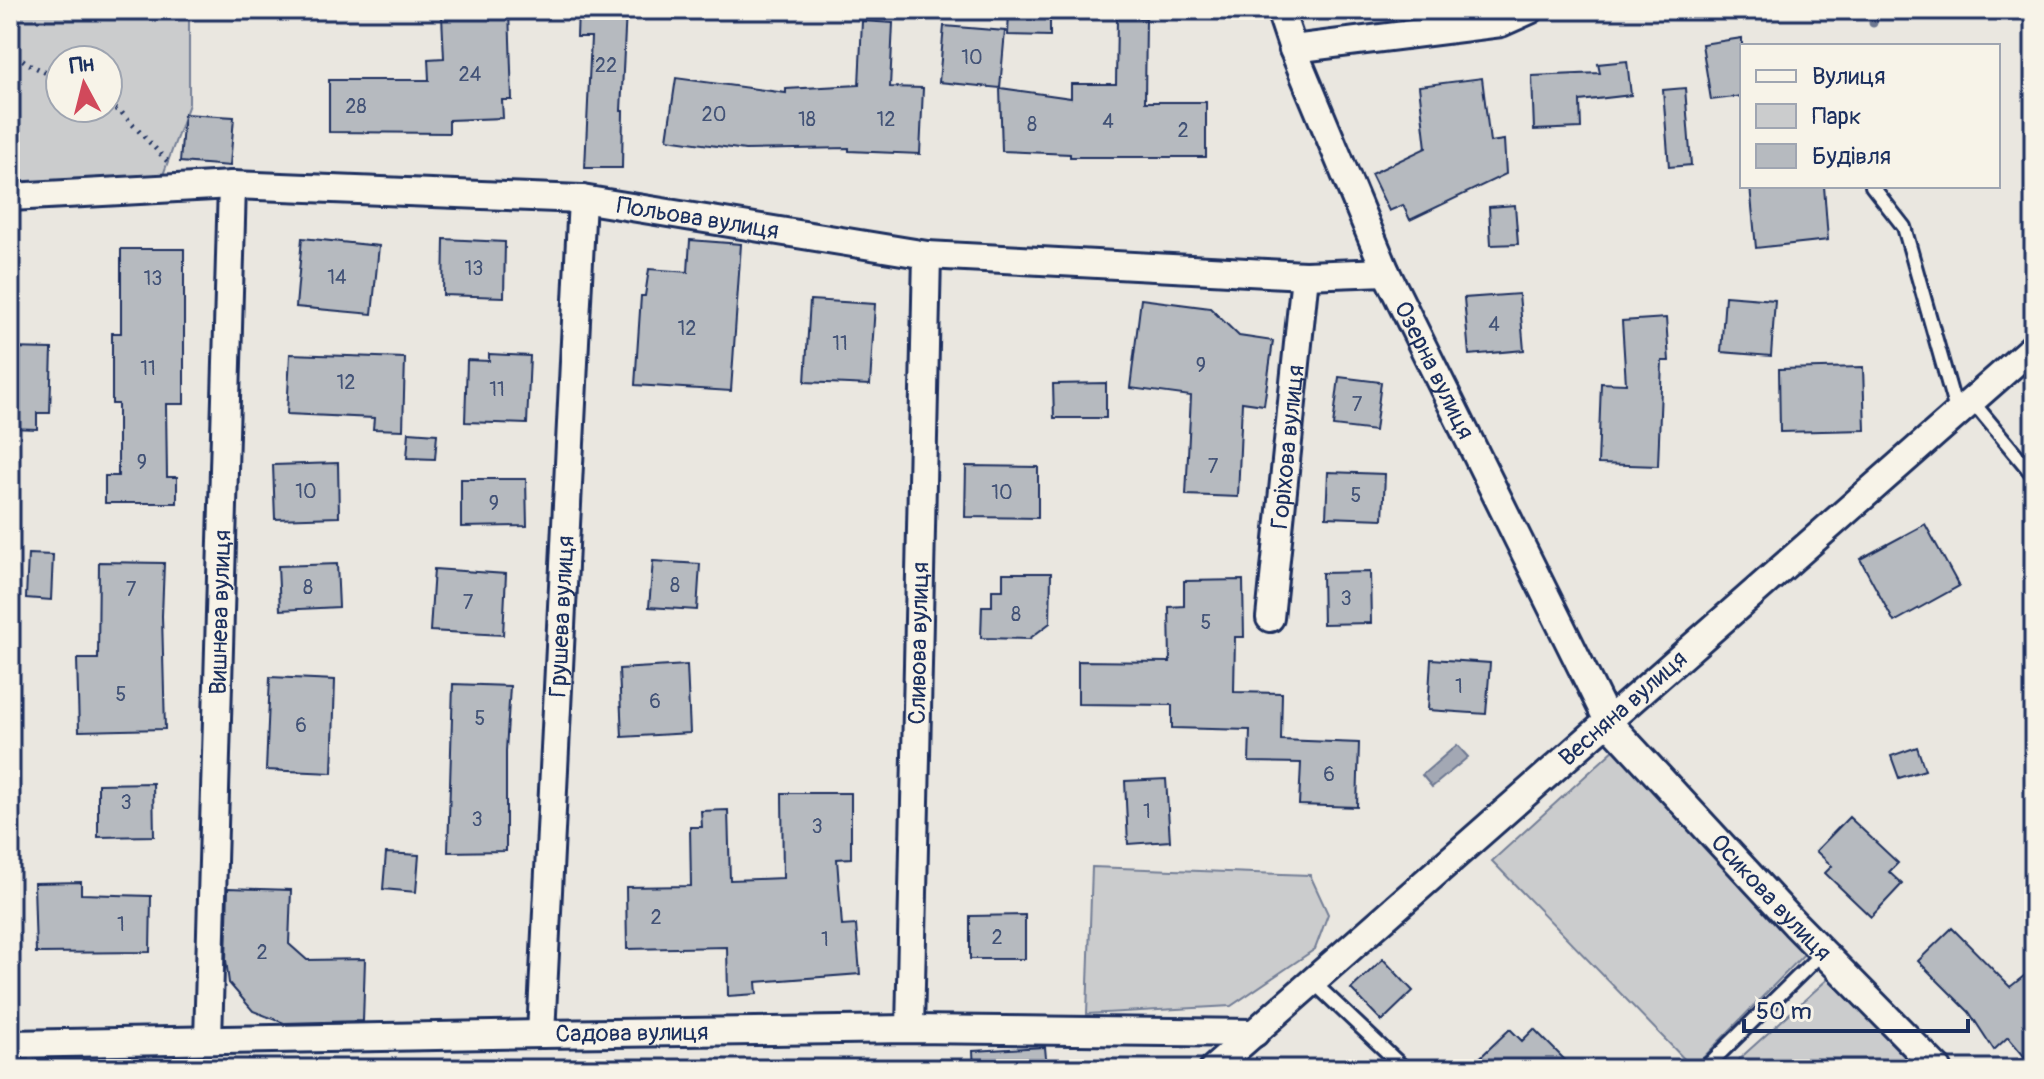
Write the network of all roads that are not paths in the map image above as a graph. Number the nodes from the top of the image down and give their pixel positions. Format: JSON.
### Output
{"nodes":[{"id":1,"x":1280,"y":10,"type":"edge"},
{"id":2,"x":1530,"y":10,"type":"edge"},
{"id":3,"x":1293,"y":49,"type":"junction"},
{"id":4,"x":232,"y":185,"type":"junction"},
{"id":5,"x":1874,"y":188,"type":"edge"},
{"id":6,"x":10,"y":197,"type":"edge"},
{"id":7,"x":582,"y":199,"type":"junction"},
{"id":8,"x":927,"y":255,"type":"junction"},
{"id":9,"x":1386,"y":272,"type":"junction"},
{"id":10,"x":1305,"y":275,"type":"junction"},
{"id":11,"x":2034,"y":346,"type":"edge"},
{"id":12,"x":1964,"y":408,"type":"junction"},
{"id":13,"x":2034,"y":476,"type":"edge"},
{"id":14,"x":1270,"y":618,"type":"dead end"},
{"id":15,"x":1609,"y":723,"type":"junction"},
{"id":16,"x":1822,"y":953,"type":"junction"},
{"id":17,"x":1313,"y":982,"type":"junction"},
{"id":18,"x":910,"y":1029,"type":"junction"},
{"id":19,"x":1255,"y":1033,"type":"junction"},
{"id":20,"x":541,"y":1034,"type":"junction"},
{"id":21,"x":208,"y":1040,"type":"junction"},
{"id":22,"x":10,"y":1044,"type":"edge"},
{"id":23,"x":1213,"y":1069,"type":"edge"},
{"id":24,"x":1405,"y":1069,"type":"edge"},
{"id":25,"x":1704,"y":1069,"type":"edge"},
{"id":26,"x":1938,"y":1069,"type":"edge"}],
"edges":[{"from":1,"to":3,"type":"street","name":"Озерна вулиця"},
{"from":2,"to":3,"type":"street"},
{"from":3,"to":9,"type":"street","name":"Озерна вулиця"},
{"from":4,"to":6,"type":"street","name":"Польова вулиця"},
{"from":4,"to":7,"type":"street","name":"Польова вулиця"},
{"from":4,"to":21,"type":"street","name":"Вишнева вулиця"},
{"from":5,"to":12,"type":"lane"},
{"from":7,"to":8,"type":"street","name":"Польова вулиця"},
{"from":7,"to":20,"type":"street","name":"Грушева вулиця"},
{"from":8,"to":10,"type":"street","name":"Польова вулиця"},
{"from":8,"to":18,"type":"street","name":"Сливова вулиця"},
{"from":9,"to":10,"type":"street","name":"Польова вулиця"},
{"from":9,"to":15,"type":"street","name":"Озерна вулиця"},
{"from":10,"to":14,"type":"street","name":"Горіхова вулиця"},
{"from":11,"to":12,"type":"street","name":"Весняна вулиця"},
{"from":12,"to":13,"type":"lane"},
{"from":12,"to":15,"type":"street","name":"Весняна вулиця"},
{"from":15,"to":16,"type":"street","name":"Осикова вулиця"},
{"from":15,"to":17,"type":"street","name":"Весняна вулиця"},
{"from":16,"to":25,"type":"lane"},
{"from":16,"to":26,"type":"street","name":"Осикова вулиця"},
{"from":17,"to":19,"type":"street","name":"Весняна вулиця"},
{"from":17,"to":24,"type":"lane"},
{"from":18,"to":19,"type":"street","name":"Садова вулиця"},
{"from":18,"to":20,"type":"street","name":"Садова вулиця"},
{"from":19,"to":23,"type":"street","name":"Весняна вулиця"},
{"from":20,"to":21,"type":"street","name":"Садова вулиця"},
{"from":21,"to":22,"type":"street","name":"Садова вулиця"}]}
